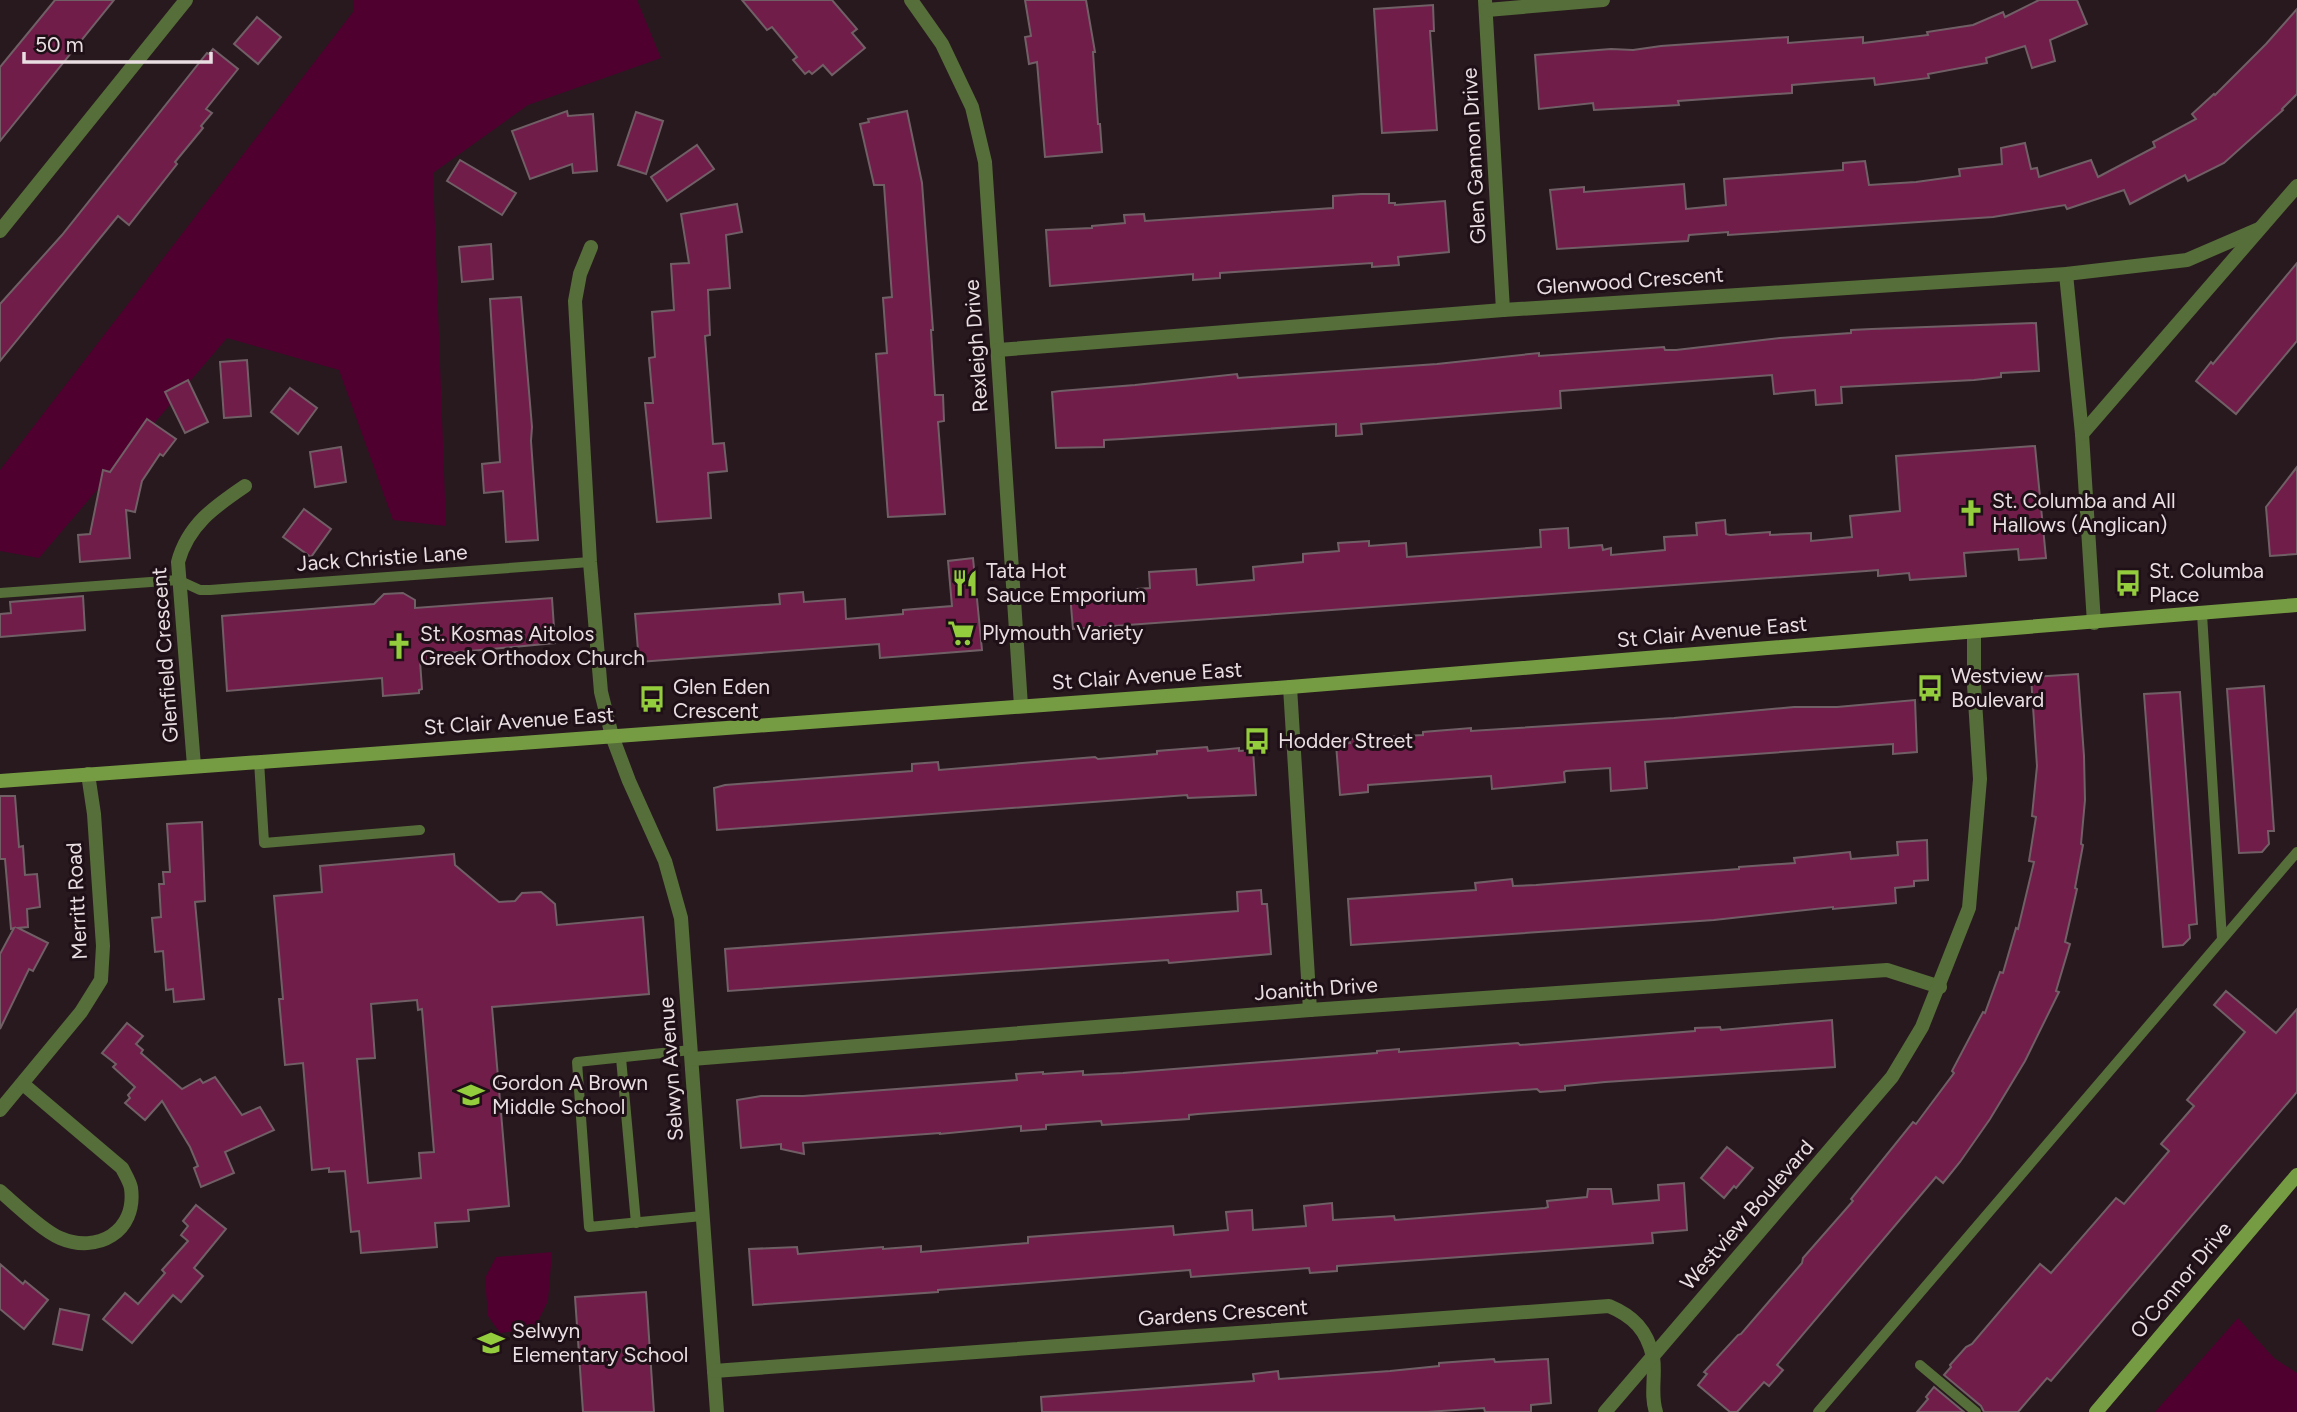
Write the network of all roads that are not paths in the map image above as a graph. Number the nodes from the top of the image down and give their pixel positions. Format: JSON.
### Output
{"nodes":[{"id":1,"x":186,"y":0,"type":"edge"},
{"id":2,"x":911,"y":0,"type":"edge"},
{"id":3,"x":1603,"y":0,"type":"edge"},
{"id":4,"x":1486,"y":5,"type":"edge"},
{"id":5,"x":2297,"y":186,"type":"edge"},
{"id":6,"x":2259,"y":229,"type":"junction"},
{"id":7,"x":0,"y":231,"type":"edge"},
{"id":8,"x":591,"y":247,"type":"dead end"},
{"id":9,"x":2066,"y":274,"type":"junction"},
{"id":10,"x":1503,"y":310,"type":"junction"},
{"id":11,"x":998,"y":349,"type":"junction"},
{"id":12,"x":2082,"y":435,"type":"junction"},
{"id":13,"x":245,"y":486,"type":"dead end"},
{"id":14,"x":590,"y":562,"type":"junction"},
{"id":15,"x":178,"y":580,"type":"junction"},
{"id":16,"x":0,"y":593,"type":"edge"},
{"id":17,"x":2297,"y":606,"type":"edge"},
{"id":18,"x":2203,"y":614,"type":"junction"},
{"id":19,"x":2094,"y":623,"type":"junction"},
{"id":20,"x":1974,"y":632,"type":"junction"},
{"id":21,"x":1290,"y":687,"type":"junction"},
{"id":22,"x":1021,"y":706,"type":"junction"},
{"id":23,"x":612,"y":736,"type":"junction"},
{"id":24,"x":259,"y":761,"type":"junction"},
{"id":25,"x":194,"y":766,"type":"junction"},
{"id":26,"x":88,"y":774,"type":"junction"},
{"id":27,"x":0,"y":781,"type":"edge"},
{"id":28,"x":421,"y":830,"type":"dead end"},
{"id":29,"x":2297,"y":852,"type":"edge"},
{"id":30,"x":2222,"y":939,"type":"junction"},
{"id":31,"x":1940,"y":987,"type":"junction"},
{"id":32,"x":1310,"y":1010,"type":"junction"},
{"id":33,"x":691,"y":1054,"type":"junction"},
{"id":34,"x":621,"y":1058,"type":"junction"},
{"id":35,"x":23,"y":1084,"type":"junction"},
{"id":36,"x":0,"y":1110,"type":"edge"},
{"id":37,"x":2297,"y":1175,"type":"edge"},
{"id":38,"x":0,"y":1191,"type":"edge"},
{"id":39,"x":702,"y":1216,"type":"junction"},
{"id":40,"x":636,"y":1223,"type":"junction"},
{"id":41,"x":1653,"y":1358,"type":"junction"},
{"id":42,"x":1920,"y":1365,"type":"dead end"},
{"id":43,"x":714,"y":1371,"type":"junction"},
{"id":44,"x":717,"y":1412,"type":"edge"},
{"id":45,"x":1605,"y":1412,"type":"edge"},
{"id":46,"x":1656,"y":1412,"type":"edge"},
{"id":47,"x":1818,"y":1412,"type":"edge"},
{"id":48,"x":1976,"y":1412,"type":"edge"},
{"id":49,"x":2096,"y":1412,"type":"edge"}],
"edges":[{"from":1,"to":7,"type":"street"},
{"from":2,"to":11,"type":"street","name":"Rexleigh Drive"},
{"from":3,"to":4,"type":"street"},
{"from":4,"to":10,"type":"street","name":"Glen Gannon Drive"},
{"from":5,"to":6,"type":"street","name":"Glenwood Crescent"},
{"from":6,"to":9,"type":"street","name":"Glenwood Crescent"},
{"from":6,"to":12,"type":"street","name":"Glenwood Crescent"},
{"from":8,"to":14,"type":"street"},
{"from":9,"to":10,"type":"street","name":"Glenwood Crescent"},
{"from":9,"to":12,"type":"street"},
{"from":10,"to":11,"type":"street","name":"Glenwood Crescent"},
{"from":11,"to":22,"type":"street","name":"Rexleigh Drive"},
{"from":12,"to":19,"type":"street"},
{"from":13,"to":15,"type":"street","name":"Glenfield Crescent"},
{"from":14,"to":15,"type":"lane","name":"Jack Christie Lane"},
{"from":14,"to":23,"type":"street"},
{"from":15,"to":16,"type":"lane","name":"Jack Christie Lane"},
{"from":15,"to":25,"type":"street","name":"Glenfield Crescent"},
{"from":17,"to":18,"type":"main road","name":"St Clair Avenue East"},
{"from":18,"to":19,"type":"main road","name":"St Clair Avenue East"},
{"from":18,"to":30,"type":"lane"},
{"from":19,"to":20,"type":"main road","name":"St Clair Avenue East"},
{"from":20,"to":21,"type":"main road","name":"St Clair Avenue East"},
{"from":20,"to":31,"type":"street","name":"Westview Boulevard"},
{"from":21,"to":22,"type":"main road","name":"St Clair Avenue East"},
{"from":21,"to":32,"type":"street"},
{"from":22,"to":23,"type":"main road","name":"St Clair Avenue East"},
{"from":23,"to":24,"type":"main road","name":"St Clair Avenue East"},
{"from":23,"to":33,"type":"street","name":"Selwyn Avenue"},
{"from":24,"to":25,"type":"main road","name":"St Clair Avenue East"},
{"from":24,"to":28,"type":"lane"},
{"from":25,"to":26,"type":"main road","name":"St Clair Avenue East"},
{"from":26,"to":27,"type":"main road","name":"St Clair Avenue East"},
{"from":26,"to":35,"type":"street","name":"Merritt Road"},
{"from":29,"to":30,"type":"lane"},
{"from":30,"to":47,"type":"lane"},
{"from":31,"to":32,"type":"street","name":"Joanith Drive"},
{"from":31,"to":41,"type":"street","name":"Westview Boulevard"},
{"from":32,"to":33,"type":"street","name":"Joanith Drive"},
{"from":33,"to":34,"type":"lane"},
{"from":33,"to":39,"type":"street","name":"Selwyn Avenue"},
{"from":34,"to":40,"type":"lane"},
{"from":34,"to":40,"type":"lane"},
{"from":35,"to":36,"type":"street","name":"Merritt Road"},
{"from":35,"to":38,"type":"street"},
{"from":37,"to":49,"type":"main road","name":"O'Connor Drive"},
{"from":39,"to":40,"type":"lane"},
{"from":39,"to":43,"type":"street","name":"Selwyn Avenue"},
{"from":41,"to":43,"type":"street","name":"Gardens Crescent"},
{"from":41,"to":45,"type":"street","name":"Westview Boulevard"},
{"from":41,"to":46,"type":"street","name":"Gardens Crescent"},
{"from":42,"to":48,"type":"lane"},
{"from":43,"to":44,"type":"street","name":"Selwyn Avenue"}]}
